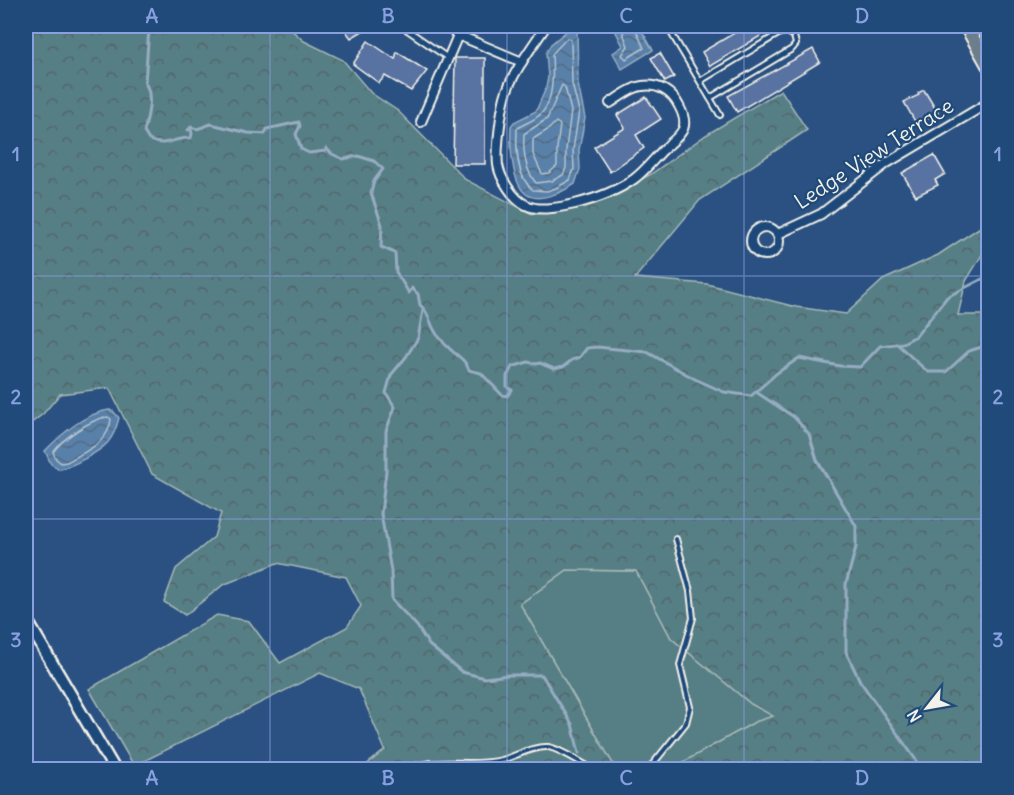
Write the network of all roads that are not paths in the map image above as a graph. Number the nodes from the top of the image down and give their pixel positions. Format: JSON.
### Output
{"nodes":[{"id":1,"x":409,"y":26,"type":"edge"},
{"id":2,"x":446,"y":26,"type":"edge"},
{"id":3,"x":546,"y":26,"type":"edge"},
{"id":4,"x":668,"y":26,"type":"edge"},
{"id":5,"x":829,"y":26,"type":"edge"},
{"id":6,"x":835,"y":26,"type":"edge"},
{"id":7,"x":966,"y":26,"type":"edge"},
{"id":8,"x":458,"y":35,"type":"junction"},
{"id":9,"x":448,"y":58,"type":"junction"},
{"id":10,"x":522,"y":62,"type":"junction"},
{"id":11,"x":988,"y":65,"type":"edge"},
{"id":12,"x":700,"y":81,"type":"junction"},
{"id":13,"x":710,"y":98,"type":"junction"},
{"id":14,"x":610,"y":103,"type":"dead end"},
{"id":15,"x":988,"y":103,"type":"edge"},
{"id":16,"x":720,"y":115,"type":"dead end"},
{"id":17,"x":421,"y":122,"type":"dead end"},
{"id":18,"x":778,"y":234,"type":"dead end"},
{"id":19,"x":676,"y":540,"type":"dead end"},
{"id":20,"x":26,"y":620,"type":"edge"},
{"id":21,"x":115,"y":770,"type":"edge"},
{"id":22,"x":406,"y":770,"type":"edge"},
{"id":23,"x":594,"y":770,"type":"edge"},
{"id":24,"x":648,"y":770,"type":"edge"}],
"edges":[{"from":1,"to":9,"type":"lane"},
{"from":2,"to":8,"type":"street"},
{"from":3,"to":10,"type":"street"},
{"from":4,"to":12,"type":"lane"},
{"from":5,"to":6,"type":"lane"},
{"from":7,"to":11,"type":"main road"},
{"from":8,"to":9,"type":"street"},
{"from":8,"to":10,"type":"street"},
{"from":9,"to":17,"type":"street"},
{"from":10,"to":14,"type":"street"},
{"from":12,"to":13,"type":"lane"},
{"from":12,"to":13,"type":"lane"},
{"from":13,"to":16,"type":"lane"},
{"from":15,"to":18,"type":"street","name":"Ledge View Terrace"},
{"from":19,"to":24,"type":"lane"},
{"from":20,"to":21,"type":"street"},
{"from":22,"to":23,"type":"lane"}]}
